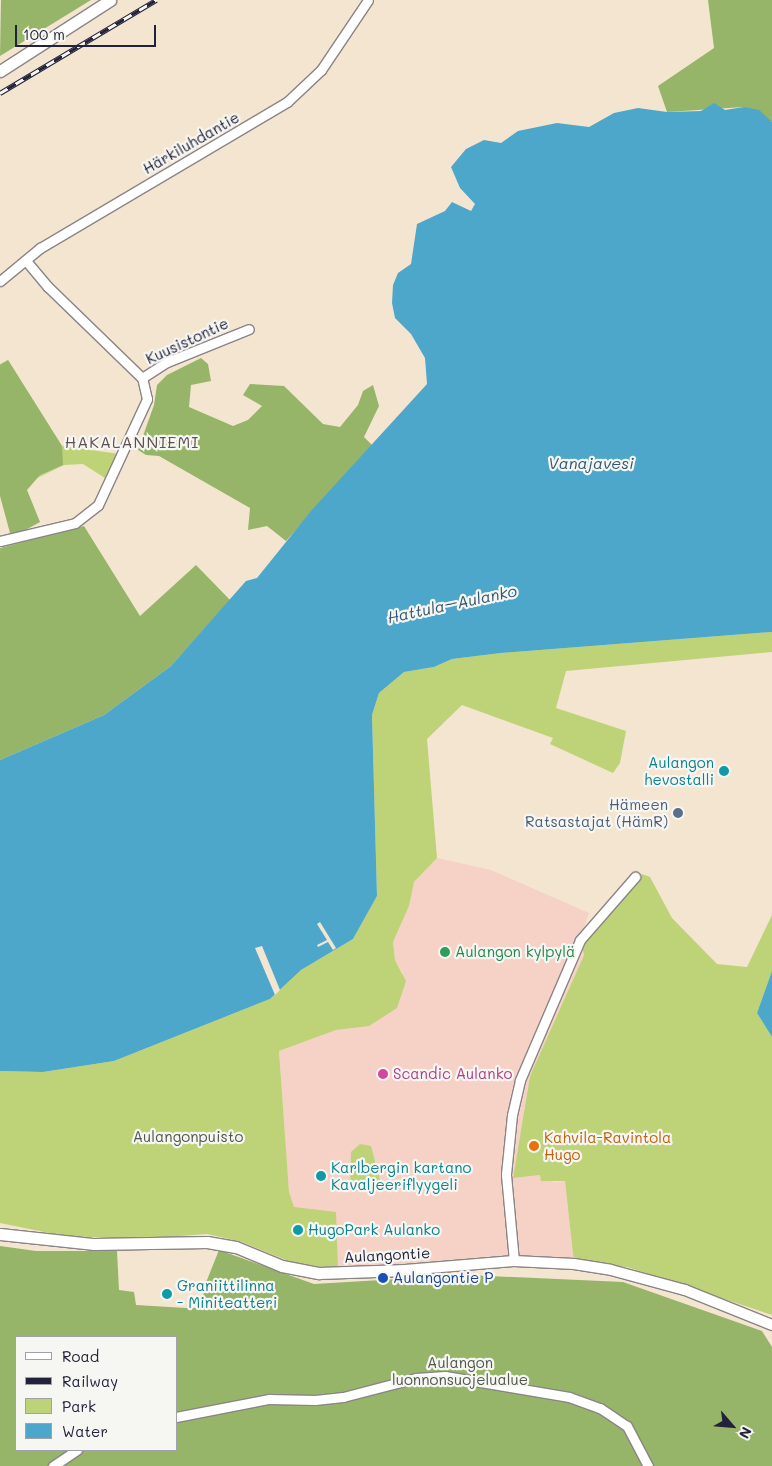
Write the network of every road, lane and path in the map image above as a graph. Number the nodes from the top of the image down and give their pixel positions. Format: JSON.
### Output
{"nodes":[{"id":1,"x":110,"y":0,"type":"edge"},
{"id":2,"x":368,"y":0,"type":"edge"},
{"id":3,"x":0,"y":71,"type":"edge"},
{"id":4,"x":25,"y":260,"type":"junction"},
{"id":5,"x":0,"y":280,"type":"edge"},
{"id":6,"x":249,"y":329,"type":"dead end"},
{"id":7,"x":142,"y":378,"type":"junction"},
{"id":8,"x":0,"y":541,"type":"edge"},
{"id":9,"x":635,"y":877,"type":"dead end"},
{"id":10,"x":0,"y":1234,"type":"edge"},
{"id":11,"x":514,"y":1261,"type":"junction"},
{"id":12,"x":405,"y":1270,"type":"joint"},
{"id":13,"x":772,"y":1325,"type":"edge"},
{"id":14,"x":178,"y":1417,"type":"edge"},
{"id":15,"x":76,"y":1451,"type":"edge"},
{"id":16,"x":53,"y":1466,"type":"edge"},
{"id":17,"x":648,"y":1466,"type":"edge"}],
"edges":[{"from":1,"to":3,"type":"main road"},
{"from":2,"to":4,"type":"street","name":"Härkiluhdantie"},
{"from":4,"to":5,"type":"street","name":"Härkiluhdantie"},
{"from":4,"to":7,"type":"street"},
{"from":6,"to":7,"type":"street","name":"Kuusistontie"},
{"from":7,"to":8,"type":"street","name":"Kuusistontie"},
{"from":9,"to":11,"type":"street"},
{"from":10,"to":12,"type":"main road","name":"Aulangontie"},
{"from":11,"to":12,"type":"street","name":"Aulangontie"},
{"from":11,"to":13,"type":"street","name":"Aulangontie"},
{"from":14,"to":17,"type":"street"},
{"from":15,"to":16,"type":"street"}]}
